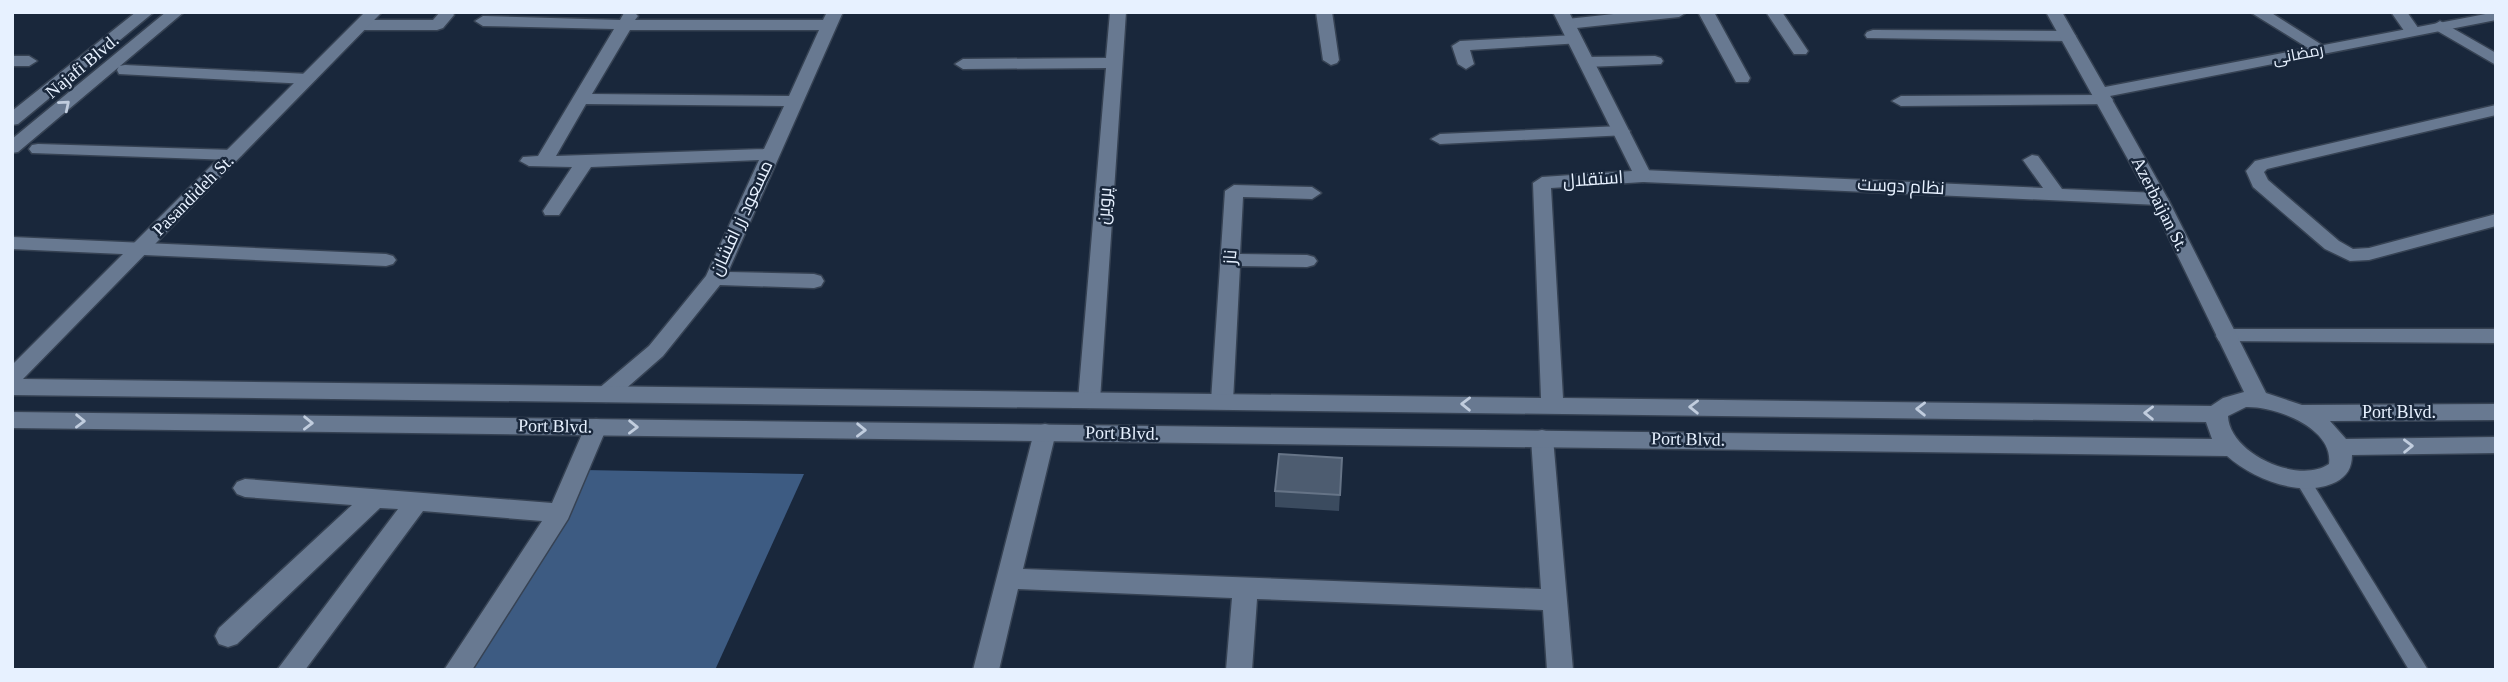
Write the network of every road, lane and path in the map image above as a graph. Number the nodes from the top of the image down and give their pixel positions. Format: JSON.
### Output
{"nodes":[{"id":1,"x":146,"y":12,"type":"edge"},
{"id":2,"x":176,"y":12,"type":"edge"},
{"id":3,"x":1118,"y":12,"type":"edge"},
{"id":4,"x":1324,"y":12,"type":"edge"},
{"id":5,"x":1679,"y":12,"type":"edge"},
{"id":6,"x":1706,"y":12,"type":"edge"},
{"id":7,"x":1774,"y":12,"type":"edge"},
{"id":8,"x":2054,"y":12,"type":"edge"},
{"id":9,"x":2258,"y":12,"type":"edge"},
{"id":10,"x":2399,"y":12,"type":"edge"},
{"id":11,"x":446,"y":15,"type":"dead end"},
{"id":12,"x":2496,"y":15,"type":"edge"},
{"id":13,"x":368,"y":18,"type":"edge"},
{"id":14,"x":1564,"y":18,"type":"edge"},
{"id":15,"x":628,"y":19,"type":"edge"},
{"id":16,"x":832,"y":19,"type":"edge"},
{"id":17,"x":483,"y":21,"type":"dead end"},
{"id":18,"x":2440,"y":26,"type":"junction"},
{"id":19,"x":2413,"y":32,"type":"junction"},
{"id":20,"x":1873,"y":35,"type":"dead end"},
{"id":21,"x":2068,"y":36,"type":"junction"},
{"id":22,"x":1575,"y":40,"type":"junction"},
{"id":23,"x":2322,"y":50,"type":"junction"},
{"id":24,"x":1800,"y":51,"type":"dead end"},
{"id":25,"x":1331,"y":60,"type":"dead end"},
{"id":26,"x":2496,"y":60,"type":"edge"},
{"id":27,"x":1655,"y":61,"type":"dead end"},
{"id":28,"x":1586,"y":62,"type":"junction"},
{"id":29,"x":1114,"y":63,"type":"junction"},
{"id":30,"x":963,"y":64,"type":"dead end"},
{"id":31,"x":1466,"y":64,"type":"dead end"},
{"id":32,"x":125,"y":70,"type":"dead end"},
{"id":33,"x":1742,"y":78,"type":"dead end"},
{"id":34,"x":308,"y":79,"type":"junction"},
{"id":35,"x":2102,"y":97,"type":"junction"},
{"id":36,"x":580,"y":99,"type":"junction"},
{"id":37,"x":795,"y":100,"type":"junction"},
{"id":38,"x":1900,"y":101,"type":"dead end"},
{"id":39,"x":2496,"y":110,"type":"edge"},
{"id":40,"x":12,"y":120,"type":"edge"},
{"id":41,"x":1620,"y":131,"type":"junction"},
{"id":42,"x":1440,"y":139,"type":"dead end"},
{"id":43,"x":12,"y":148,"type":"edge"},
{"id":44,"x":38,"y":149,"type":"dead end"},
{"id":45,"x":771,"y":154,"type":"junction"},
{"id":46,"x":233,"y":155,"type":"junction"},
{"id":47,"x":2032,"y":160,"type":"dead end"},
{"id":48,"x":584,"y":162,"type":"junction"},
{"id":49,"x":1643,"y":176,"type":"junction"},
{"id":50,"x":1312,"y":193,"type":"dead end"},
{"id":51,"x":2056,"y":194,"type":"junction"},
{"id":52,"x":2159,"y":199,"type":"junction"},
{"id":53,"x":552,"y":211,"type":"dead end"},
{"id":54,"x":2496,"y":220,"type":"edge"},
{"id":55,"x":12,"y":243,"type":"edge"},
{"id":56,"x":139,"y":250,"type":"junction"},
{"id":57,"x":386,"y":260,"type":"dead end"},
{"id":58,"x":1230,"y":260,"type":"junction"},
{"id":59,"x":1307,"y":261,"type":"dead end"},
{"id":60,"x":715,"y":278,"type":"junction"},
{"id":61,"x":814,"y":281,"type":"dead end"},
{"id":62,"x":2226,"y":336,"type":"junction"},
{"id":63,"x":2496,"y":336,"type":"edge"},
{"id":64,"x":12,"y":378,"type":"edge"},
{"id":65,"x":12,"y":387,"type":"edge"},
{"id":66,"x":606,"y":394,"type":"junction"},
{"id":67,"x":2258,"y":399,"type":"junction"},
{"id":68,"x":1089,"y":400,"type":"junction"},
{"id":69,"x":1222,"y":401,"type":"junction"},
{"id":70,"x":1552,"y":405,"type":"junction"},
{"id":71,"x":2457,"y":412,"type":"junction"},
{"id":72,"x":2496,"y":412,"type":"edge"},
{"id":73,"x":2301,"y":413,"type":"junction"},
{"id":74,"x":2217,"y":414,"type":"junction"},
{"id":75,"x":12,"y":420,"type":"edge"},
{"id":76,"x":596,"y":426,"type":"junction"},
{"id":77,"x":1045,"y":432,"type":"junction"},
{"id":78,"x":1542,"y":438,"type":"junction"},
{"id":79,"x":2491,"y":445,"type":"edge"},
{"id":80,"x":2339,"y":447,"type":"junction"},
{"id":81,"x":2231,"y":448,"type":"junction"},
{"id":82,"x":2303,"y":480,"type":"junction"},
{"id":83,"x":245,"y":488,"type":"dead end"},
{"id":84,"x":375,"y":498,"type":"junction"},
{"id":85,"x":417,"y":502,"type":"junction"},
{"id":86,"x":560,"y":513,"type":"junction"},
{"id":87,"x":1010,"y":579,"type":"junction"},
{"id":88,"x":1245,"y":588,"type":"junction"},
{"id":89,"x":1554,"y":600,"type":"junction"},
{"id":90,"x":228,"y":636,"type":"dead end"},
{"id":91,"x":290,"y":670,"type":"edge"},
{"id":92,"x":457,"y":670,"type":"edge"},
{"id":93,"x":986,"y":670,"type":"edge"},
{"id":94,"x":1239,"y":670,"type":"edge"},
{"id":95,"x":1560,"y":670,"type":"edge"},
{"id":96,"x":2419,"y":670,"type":"edge"}],
"edges":[{"from":1,"to":40,"type":"street","name":"Najafi Blvd."},
{"from":43,"to":2,"type":"street","name":"Najafi Blvd.","one_way":true},
{"from":3,"to":29,"type":"street","name":"پروین"},
{"from":4,"to":25,"type":"street"},
{"from":5,"to":14,"type":"street"},
{"from":6,"to":33,"type":"street"},
{"from":7,"to":24,"type":"street"},
{"from":8,"to":21,"type":"street","name":"Azerbaijan St."},
{"from":9,"to":23,"type":"street"},
{"from":10,"to":19,"type":"street"},
{"from":11,"to":13,"type":"street"},
{"from":12,"to":18,"type":"street","name":"رمضانی"},
{"from":13,"to":34,"type":"street","name":"Pasandideh St."},
{"from":14,"to":22,"type":"street","name":"استقلال"},
{"from":15,"to":16,"type":"street"},
{"from":15,"to":17,"type":"street"},
{"from":15,"to":36,"type":"street"},
{"from":16,"to":37,"type":"street","name":"مسعود زر افشان"},
{"from":18,"to":19,"type":"street","name":"رمضانی"},
{"from":18,"to":26,"type":"street"},
{"from":19,"to":23,"type":"street","name":"رمضانی"},
{"from":20,"to":21,"type":"street"},
{"from":21,"to":35,"type":"street","name":"Azerbaijan St."},
{"from":22,"to":28,"type":"street","name":"استقلال"},
{"from":22,"to":31,"type":"street"},
{"from":23,"to":35,"type":"street","name":"رمضانی"},
{"from":27,"to":28,"type":"street"},
{"from":28,"to":41,"type":"street","name":"استقلال"},
{"from":29,"to":30,"type":"street"},
{"from":29,"to":68,"type":"street","name":"پروین"},
{"from":32,"to":34,"type":"street"},
{"from":34,"to":46,"type":"street","name":"Pasandideh St."},
{"from":35,"to":38,"type":"street"},
{"from":35,"to":52,"type":"street","name":"Azerbaijan St."},
{"from":36,"to":37,"type":"street"},
{"from":36,"to":48,"type":"street"},
{"from":37,"to":45,"type":"street","name":"مسعود زر افشان"},
{"from":39,"to":54,"type":"street"},
{"from":41,"to":42,"type":"street"},
{"from":41,"to":49,"type":"street","name":"استقلال"},
{"from":44,"to":46,"type":"street"},
{"from":45,"to":48,"type":"street"},
{"from":45,"to":60,"type":"street","name":"مسعود زر افشان"},
{"from":46,"to":56,"type":"street","name":"Pasandideh St."},
{"from":47,"to":51,"type":"street"},
{"from":48,"to":53,"type":"street"},
{"from":49,"to":51,"type":"street","name":"نظام دوست"},
{"from":49,"to":70,"type":"street","name":"استقلال"},
{"from":50,"to":58,"type":"street","name":"ناز"},
{"from":51,"to":52,"type":"street","name":"نظام دوست"},
{"from":52,"to":62,"type":"street","name":"Azerbaijan St."},
{"from":55,"to":56,"type":"street"},
{"from":56,"to":57,"type":"street"},
{"from":56,"to":64,"type":"street","name":"Pasandideh St."},
{"from":58,"to":59,"type":"street"},
{"from":58,"to":69,"type":"street","name":"ناز"},
{"from":60,"to":61,"type":"street"},
{"from":60,"to":66,"type":"street","name":"مسعود زر افشان"},
{"from":62,"to":63,"type":"street"},
{"from":62,"to":67,"type":"street","name":"Azerbaijan St."},
{"from":65,"to":66,"type":"street","name":"Port Blvd."},
{"from":66,"to":68,"type":"street","name":"Port Blvd."},
{"from":67,"to":73,"type":"street"},
{"from":67,"to":74,"type":"street"},
{"from":68,"to":69,"type":"street","name":"Port Blvd."},
{"from":70,"to":69,"type":"street","name":"Port Blvd.","one_way":true},
{"from":74,"to":70,"type":"street","name":"Port Blvd.","one_way":true},
{"from":71,"to":72,"type":"street","name":"Port Blvd."},
{"from":71,"to":73,"type":"street","name":"Port Blvd."},
{"from":71,"to":79,"type":"street"},
{"from":73,"to":80,"type":"street"},
{"from":74,"to":81,"type":"street"},
{"from":75,"to":76,"type":"street","name":"Port Blvd.","one_way":true},
{"from":76,"to":77,"type":"street","name":"Port Blvd.","one_way":true},
{"from":76,"to":86,"type":"street"},
{"from":77,"to":78,"type":"street","name":"Port Blvd."},
{"from":77,"to":87,"type":"street"},
{"from":78,"to":81,"type":"street","name":"Port Blvd."},
{"from":78,"to":89,"type":"street"},
{"from":80,"to":79,"type":"street","name":"Port Blvd.","one_way":true},
{"from":80,"to":82,"type":"street"},
{"from":81,"to":82,"type":"street"},
{"from":82,"to":96,"type":"lane"},
{"from":83,"to":84,"type":"street"},
{"from":84,"to":85,"type":"street"},
{"from":84,"to":90,"type":"street"},
{"from":85,"to":86,"type":"street"},
{"from":85,"to":91,"type":"street"},
{"from":86,"to":92,"type":"street"},
{"from":87,"to":88,"type":"street"},
{"from":87,"to":93,"type":"street"},
{"from":88,"to":89,"type":"street"},
{"from":88,"to":94,"type":"street"},
{"from":89,"to":95,"type":"street"}]}
